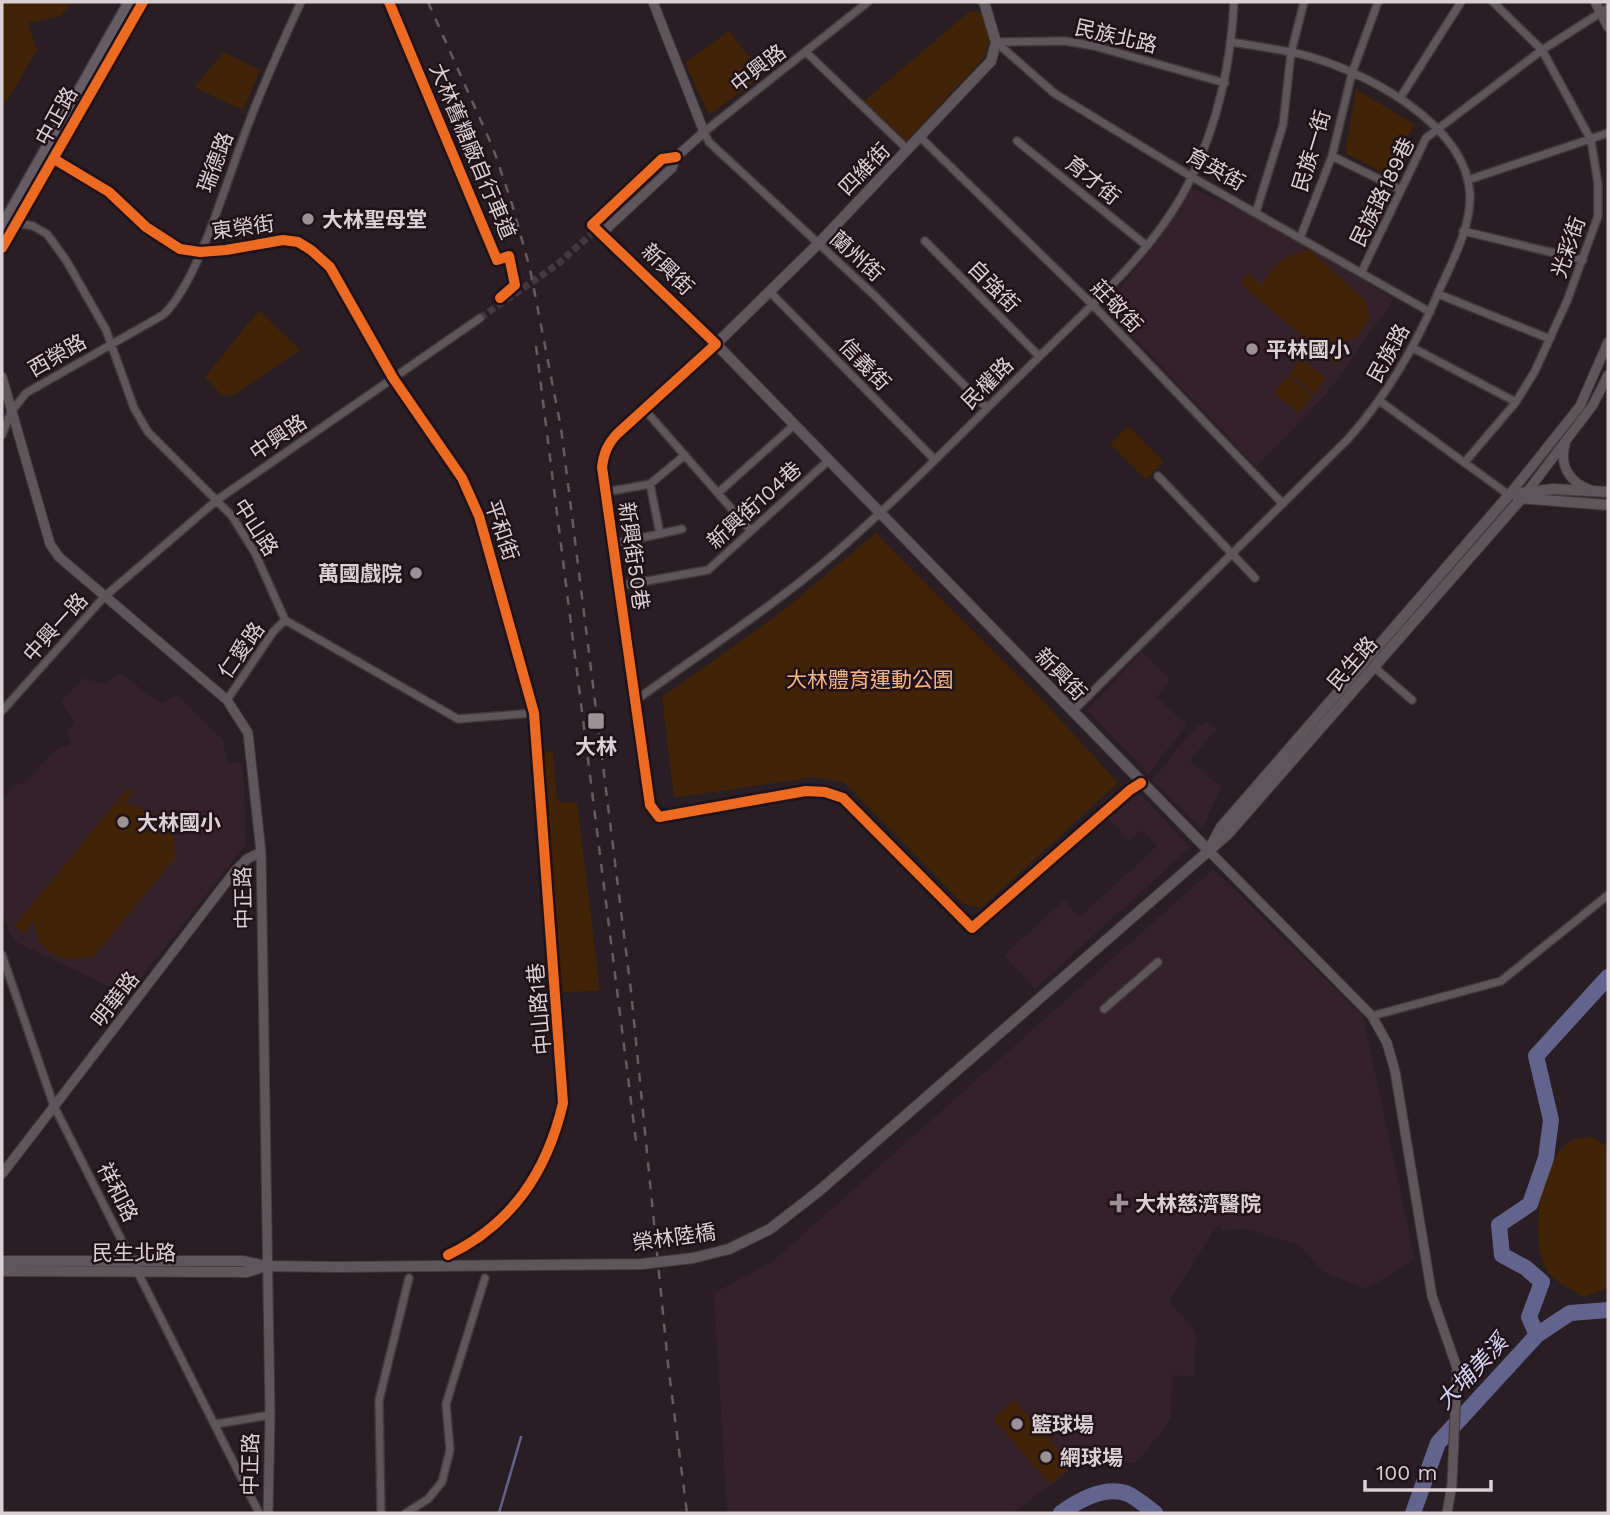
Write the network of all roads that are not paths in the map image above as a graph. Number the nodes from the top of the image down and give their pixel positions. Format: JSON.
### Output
{"nodes":[{"id":1,"x":130,"y":2,"type":"edge"},
{"id":2,"x":143,"y":2,"type":"edge"},
{"id":3,"x":301,"y":2,"type":"edge"},
{"id":4,"x":653,"y":2,"type":"edge"},
{"id":5,"x":868,"y":2,"type":"edge"},
{"id":6,"x":984,"y":2,"type":"edge"},
{"id":7,"x":1234,"y":2,"type":"edge"},
{"id":8,"x":1304,"y":2,"type":"edge"},
{"id":9,"x":1378,"y":2,"type":"edge"},
{"id":10,"x":1461,"y":2,"type":"edge"},
{"id":11,"x":1493,"y":2,"type":"edge"},
{"id":12,"x":1595,"y":2,"type":"edge"},
{"id":13,"x":1604,"y":9,"type":"edge"},
{"id":14,"x":1608,"y":27,"type":"edge"},
{"id":15,"x":996,"y":41,"type":"junction"},
{"id":16,"x":1232,"y":42,"type":"junction"},
{"id":17,"x":1542,"y":50,"type":"junction"},
{"id":18,"x":807,"y":53,"type":"junction"},
{"id":19,"x":1291,"y":53,"type":"junction"},
{"id":20,"x":1352,"y":73,"type":"junction"},
{"id":21,"x":93,"y":78,"type":"junction"},
{"id":22,"x":1225,"y":83,"type":"junction"},
{"id":23,"x":1400,"y":98,"type":"junction"},
{"id":24,"x":1438,"y":130,"type":"junction"},
{"id":25,"x":704,"y":132,"type":"junction"},
{"id":26,"x":1608,"y":133,"type":"edge"},
{"id":27,"x":921,"y":138,"type":"junction"},
{"id":28,"x":1591,"y":140,"type":"junction"},
{"id":29,"x":1017,"y":141,"type":"dead end"},
{"id":30,"x":908,"y":150,"type":"junction"},
{"id":31,"x":1332,"y":156,"type":"junction"},
{"id":32,"x":54,"y":159,"type":"junction"},
{"id":33,"x":673,"y":160,"type":"junction"},
{"id":34,"x":1192,"y":177,"type":"junction"},
{"id":35,"x":1468,"y":180,"type":"junction"},
{"id":36,"x":1402,"y":190,"type":"junction"},
{"id":37,"x":1256,"y":212,"type":"junction"},
{"id":38,"x":18,"y":221,"type":"junction"},
{"id":39,"x":2,"y":225,"type":"edge"},
{"id":40,"x":1463,"y":231,"type":"junction"},
{"id":41,"x":602,"y":233,"type":"junction"},
{"id":42,"x":1300,"y":238,"type":"junction"},
{"id":43,"x":925,"y":241,"type":"dead end"},
{"id":44,"x":818,"y":244,"type":"junction"},
{"id":45,"x":1147,"y":246,"type":"junction"},
{"id":46,"x":2,"y":248,"type":"edge"},
{"id":47,"x":200,"y":252,"type":"junction"},
{"id":48,"x":1583,"y":260,"type":"junction"},
{"id":49,"x":1362,"y":273,"type":"junction"},
{"id":50,"x":770,"y":292,"type":"junction"},
{"id":51,"x":1438,"y":294,"type":"junction"},
{"id":52,"x":1093,"y":304,"type":"junction"},
{"id":53,"x":1430,"y":312,"type":"junction"},
{"id":54,"x":480,"y":318,"type":"tunnel mouth"},
{"id":55,"x":1550,"y":339,"type":"junction"},
{"id":56,"x":1608,"y":342,"type":"edge"},
{"id":57,"x":111,"y":344,"type":"junction"},
{"id":58,"x":716,"y":344,"type":"junction"},
{"id":59,"x":1413,"y":348,"type":"junction"},
{"id":60,"x":1039,"y":356,"type":"junction"},
{"id":61,"x":1608,"y":375,"type":"edge"},
{"id":62,"x":2,"y":377,"type":"edge"},
{"id":63,"x":393,"y":378,"type":"junction"},
{"id":64,"x":1381,"y":402,"type":"junction"},
{"id":65,"x":1516,"y":402,"type":"junction"},
{"id":66,"x":987,"y":408,"type":"junction"},
{"id":67,"x":645,"y":410,"type":"junction"},
{"id":68,"x":12,"y":412,"type":"junction"},
{"id":69,"x":794,"y":425,"type":"junction"},
{"id":70,"x":2,"y":435,"type":"edge"},
{"id":71,"x":1566,"y":442,"type":"junction"},
{"id":72,"x":685,"y":455,"type":"junction"},
{"id":73,"x":829,"y":460,"type":"junction"},
{"id":74,"x":935,"y":460,"type":"junction"},
{"id":75,"x":1465,"y":462,"type":"junction"},
{"id":76,"x":1158,"y":476,"type":"dead end"},
{"id":77,"x":650,"y":484,"type":"junction"},
{"id":78,"x":606,"y":492,"type":"junction"},
{"id":79,"x":718,"y":492,"type":"junction"},
{"id":80,"x":1604,"y":492,"type":"edge"},
{"id":81,"x":1509,"y":495,"type":"junction"},
{"id":82,"x":1524,"y":496,"type":"junction"},
{"id":83,"x":217,"y":500,"type":"junction"},
{"id":84,"x":1283,"y":504,"type":"junction"},
{"id":85,"x":1608,"y":505,"type":"edge"},
{"id":86,"x":880,"y":513,"type":"junction"},
{"id":87,"x":682,"y":529,"type":"dead end"},
{"id":88,"x":751,"y":531,"type":"junction"},
{"id":89,"x":660,"y":534,"type":"junction"},
{"id":90,"x":613,"y":544,"type":"junction"},
{"id":91,"x":1232,"y":555,"type":"junction"},
{"id":92,"x":1255,"y":578,"type":"dead end"},
{"id":93,"x":619,"y":586,"type":"junction"},
{"id":94,"x":104,"y":597,"type":"junction"},
{"id":95,"x":285,"y":620,"type":"junction"},
{"id":96,"x":1374,"y":667,"type":"junction"},
{"id":97,"x":227,"y":700,"type":"junction"},
{"id":98,"x":636,"y":700,"type":"junction"},
{"id":99,"x":1412,"y":701,"type":"dead end"},
{"id":100,"x":2,"y":711,"type":"edge"},
{"id":101,"x":1072,"y":712,"type":"junction"},
{"id":102,"x":534,"y":713,"type":"junction"},
{"id":103,"x":1141,"y":783,"type":"junction"},
{"id":104,"x":1208,"y":850,"type":"junction"},
{"id":105,"x":261,"y":852,"type":"junction"},
{"id":106,"x":1608,"y":895,"type":"edge"},
{"id":107,"x":2,"y":955,"type":"edge"},
{"id":108,"x":1158,"y":962,"type":"dead end"},
{"id":109,"x":1104,"y":1009,"type":"dead end"},
{"id":110,"x":1372,"y":1016,"type":"junction"},
{"id":111,"x":985,"y":1046,"type":"joint"},
{"id":112,"x":54,"y":1107,"type":"junction"},
{"id":113,"x":2,"y":1174,"type":"edge"},
{"id":114,"x":447,"y":1255,"type":"dead end"},
{"id":115,"x":134,"y":1260,"type":"junction"},
{"id":116,"x":2,"y":1261,"type":"edge"},
{"id":117,"x":266,"y":1266,"type":"junction"},
{"id":118,"x":338,"y":1267,"type":"joint"},
{"id":119,"x":2,"y":1271,"type":"edge"},
{"id":120,"x":139,"y":1271,"type":"junction"},
{"id":121,"x":410,"y":1278,"type":"dead end"},
{"id":122,"x":485,"y":1278,"type":"dead end"},
{"id":123,"x":270,"y":1415,"type":"junction"},
{"id":124,"x":216,"y":1424,"type":"junction"},
{"id":125,"x":258,"y":1513,"type":"edge"},
{"id":126,"x":268,"y":1513,"type":"edge"},
{"id":127,"x":381,"y":1513,"type":"edge"},
{"id":128,"x":406,"y":1513,"type":"edge"},
{"id":129,"x":1447,"y":1513,"type":"edge"}],
"edges":[{"from":1,"to":21,"type":"main road","name":"中正路"},
{"from":2,"to":21,"type":"main road","name":"中正路"},
{"from":3,"to":47,"type":"street","name":"瑞德路"},
{"from":4,"to":25,"type":"street"},
{"from":5,"to":18,"type":"street","name":"中興路"},
{"from":6,"to":15,"type":"main road"},
{"from":7,"to":16,"type":"street","name":"民權路"},
{"from":8,"to":19,"type":"street"},
{"from":9,"to":20,"type":"street","name":"民族一街"},
{"from":10,"to":23,"type":"street"},
{"from":11,"to":17,"type":"street","name":"光彩街"},
{"from":12,"to":13,"type":"street"},
{"from":13,"to":14,"type":"street"},
{"from":13,"to":17,"type":"street","name":"民族路189巷"},
{"from":15,"to":22,"type":"street","name":"民族北路"},
{"from":15,"to":27,"type":"main road","name":"四維街"},
{"from":15,"to":34,"type":"street","name":"育英街"},
{"from":16,"to":19,"type":"street","name":"民族路"},
{"from":16,"to":22,"type":"street","name":"民權路"},
{"from":17,"to":24,"type":"street","name":"民族路189巷"},
{"from":17,"to":28,"type":"street","name":"光彩街"},
{"from":18,"to":25,"type":"street","name":"中興路"},
{"from":18,"to":30,"type":"street"},
{"from":19,"to":20,"type":"street","name":"民族路"},
{"from":19,"to":37,"type":"street"},
{"from":20,"to":23,"type":"street","name":"民族路"},
{"from":20,"to":31,"type":"street","name":"民族一街"},
{"from":21,"to":32,"type":"main road","name":"中正路"},
{"from":21,"to":39,"type":"main road","name":"中正路"},
{"from":22,"to":34,"type":"street","name":"民權路"},
{"from":23,"to":24,"type":"street","name":"民族路"},
{"from":24,"to":35,"type":"street","name":"民族路"},
{"from":24,"to":36,"type":"street","name":"民族路189巷"},
{"from":25,"to":33,"type":"street","name":"中興路"},
{"from":25,"to":44,"type":"street","name":"蘭州街"},
{"from":26,"to":28,"type":"street"},
{"from":27,"to":30,"type":"main road","name":"四維街"},
{"from":27,"to":52,"type":"street","name":"莊敬街"},
{"from":28,"to":35,"type":"street"},
{"from":28,"to":48,"type":"street","name":"光彩街"},
{"from":29,"to":45,"type":"street","name":"育才街"},
{"from":30,"to":44,"type":"main road","name":"四維街"},
{"from":31,"to":36,"type":"street"},
{"from":31,"to":42,"type":"street","name":"民族一街"},
{"from":32,"to":38,"type":"main road","name":"中正路"},
{"from":32,"to":47,"type":"street","name":"東榮街"},
{"from":33,"to":41,"type":"street"},
{"from":33,"to":41,"type":"street","name":"新興街"},
{"from":34,"to":37,"type":"street","name":"育英街"},
{"from":34,"to":45,"type":"street","name":"民權路"},
{"from":35,"to":40,"type":"street","name":"民族路"},
{"from":36,"to":49,"type":"street","name":"民族路189巷"},
{"from":37,"to":42,"type":"street","name":"育英街"},
{"from":38,"to":39,"type":"street"},
{"from":38,"to":46,"type":"main road","name":"中正路"},
{"from":38,"to":57,"type":"street","name":"中山路"},
{"from":40,"to":48,"type":"street"},
{"from":40,"to":51,"type":"street","name":"民族路"},
{"from":41,"to":58,"type":"street","name":"新興街"},
{"from":42,"to":49,"type":"street","name":"育英街"},
{"from":43,"to":60,"type":"street","name":"自強街"},
{"from":44,"to":50,"type":"main road","name":"四維街"},
{"from":44,"to":66,"type":"street","name":"蘭州街"},
{"from":45,"to":52,"type":"street","name":"民權路"},
{"from":47,"to":57,"type":"street","name":"瑞德路"},
{"from":47,"to":63,"type":"street","name":"東榮街"},
{"from":48,"to":55,"type":"street","name":"光彩街"},
{"from":49,"to":53,"type":"street","name":"育英街"},
{"from":50,"to":58,"type":"main road","name":"四維街"},
{"from":50,"to":74,"type":"street","name":"信義街"},
{"from":51,"to":53,"type":"street","name":"民族路"},
{"from":51,"to":55,"type":"street"},
{"from":52,"to":60,"type":"street","name":"民權路"},
{"from":52,"to":84,"type":"street","name":"莊敬街"},
{"from":53,"to":59,"type":"street","name":"民族路"},
{"from":54,"to":63,"type":"street","name":"中興路"},
{"from":55,"to":65,"type":"street","name":"光彩街"},
{"from":56,"to":81,"type":"street"},
{"from":57,"to":68,"type":"street","name":"西榮路"},
{"from":57,"to":83,"type":"street","name":"中山路"},
{"from":58,"to":67,"type":"street","name":"新興街50巷"},
{"from":58,"to":69,"type":"main road","name":"新興街"},
{"from":59,"to":64,"type":"street","name":"民族路"},
{"from":59,"to":65,"type":"street"},
{"from":60,"to":66,"type":"street","name":"民權路"},
{"from":61,"to":71,"type":"street"},
{"from":62,"to":68,"type":"street","name":"中正路"},
{"from":63,"to":83,"type":"street","name":"中興路"},
{"from":63,"to":102,"type":"street","name":"平和街"},
{"from":64,"to":75,"type":"street"},
{"from":64,"to":84,"type":"street","name":"民族路"},
{"from":65,"to":75,"type":"street","name":"光彩街"},
{"from":66,"to":74,"type":"street","name":"民權路"},
{"from":67,"to":72,"type":"street"},
{"from":67,"to":78,"type":"street","name":"新興街50巷"},
{"from":68,"to":70,"type":"street","name":"西榮路"},
{"from":68,"to":94,"type":"street","name":"中正路"},
{"from":69,"to":73,"type":"main road","name":"新興街"},
{"from":69,"to":79,"type":"street"},
{"from":71,"to":80,"type":"street"},
{"from":71,"to":82,"type":"street"},
{"from":72,"to":77,"type":"street"},
{"from":72,"to":79,"type":"street"},
{"from":73,"to":86,"type":"main road","name":"新興街"},
{"from":73,"to":88,"type":"street","name":"新興街104巷"},
{"from":74,"to":86,"type":"street","name":"民權路"},
{"from":75,"to":81,"type":"street"},
{"from":76,"to":91,"type":"street"},
{"from":77,"to":78,"type":"street"},
{"from":77,"to":89,"type":"street"},
{"from":78,"to":90,"type":"street","name":"新興街50巷"},
{"from":79,"to":88,"type":"street"},
{"from":80,"to":82,"type":"main road"},
{"from":81,"to":82,"type":"main road"},
{"from":81,"to":104,"type":"main road","name":"民生路"},
{"from":82,"to":85,"type":"main road"},
{"from":82,"to":96,"type":"main road","name":"民生路"},
{"from":83,"to":94,"type":"street","name":"中興路"},
{"from":83,"to":95,"type":"street","name":"中山路"},
{"from":84,"to":91,"type":"street","name":"民族路"},
{"from":86,"to":98,"type":"street","name":"民權路"},
{"from":86,"to":101,"type":"main road","name":"新興街"},
{"from":87,"to":89,"type":"street"},
{"from":88,"to":93,"type":"street","name":"新興街104巷"},
{"from":89,"to":90,"type":"street"},
{"from":90,"to":93,"type":"street","name":"新興街50巷"},
{"from":91,"to":92,"type":"street"},
{"from":91,"to":101,"type":"street","name":"民族路"},
{"from":93,"to":98,"type":"street","name":"新興街50巷"},
{"from":94,"to":97,"type":"street","name":"中正路"},
{"from":94,"to":100,"type":"street","name":"中興一路"},
{"from":95,"to":97,"type":"street","name":"仁愛路"},
{"from":95,"to":102,"type":"street"},
{"from":96,"to":99,"type":"street"},
{"from":96,"to":104,"type":"main road","name":"民生路"},
{"from":97,"to":105,"type":"street","name":"中正路"},
{"from":98,"to":103,"type":"street","name":"新興街50巷"},
{"from":101,"to":103,"type":"main road","name":"新興街"},
{"from":102,"to":114,"type":"street","name":"中山路1巷"},
{"from":103,"to":104,"type":"main road","name":"新興街"},
{"from":104,"to":110,"type":"street"},
{"from":104,"to":111,"type":"main road","name":"民生路"},
{"from":105,"to":112,"type":"street","name":"明華路"},
{"from":105,"to":117,"type":"street","name":"中正路"},
{"from":106,"to":110,"type":"street"},
{"from":107,"to":112,"type":"street","name":"祥和路"},
{"from":108,"to":109,"type":"street"},
{"from":110,"to":129,"type":"street"},
{"from":111,"to":118,"type":"main road","name":"榮林陸橋","bridge":true},
{"from":112,"to":113,"type":"street","name":"明華路"},
{"from":112,"to":115,"type":"street","name":"祥和路"},
{"from":115,"to":116,"type":"main road","name":"民生北路"},
{"from":115,"to":117,"type":"main road","name":"民生北路"},
{"from":115,"to":120,"type":"street","name":"祥和路"},
{"from":117,"to":118,"type":"main road","name":"民生北路"},
{"from":117,"to":120,"type":"main road","name":"民生北路"},
{"from":117,"to":123,"type":"street","name":"中正路"},
{"from":119,"to":120,"type":"main road","name":"民生北路"},
{"from":120,"to":124,"type":"street","name":"祥和路"},
{"from":121,"to":127,"type":"street"},
{"from":122,"to":128,"type":"street"},
{"from":123,"to":124,"type":"street"},
{"from":123,"to":126,"type":"street","name":"中正路"},
{"from":124,"to":125,"type":"street","name":"祥和路"}]}
